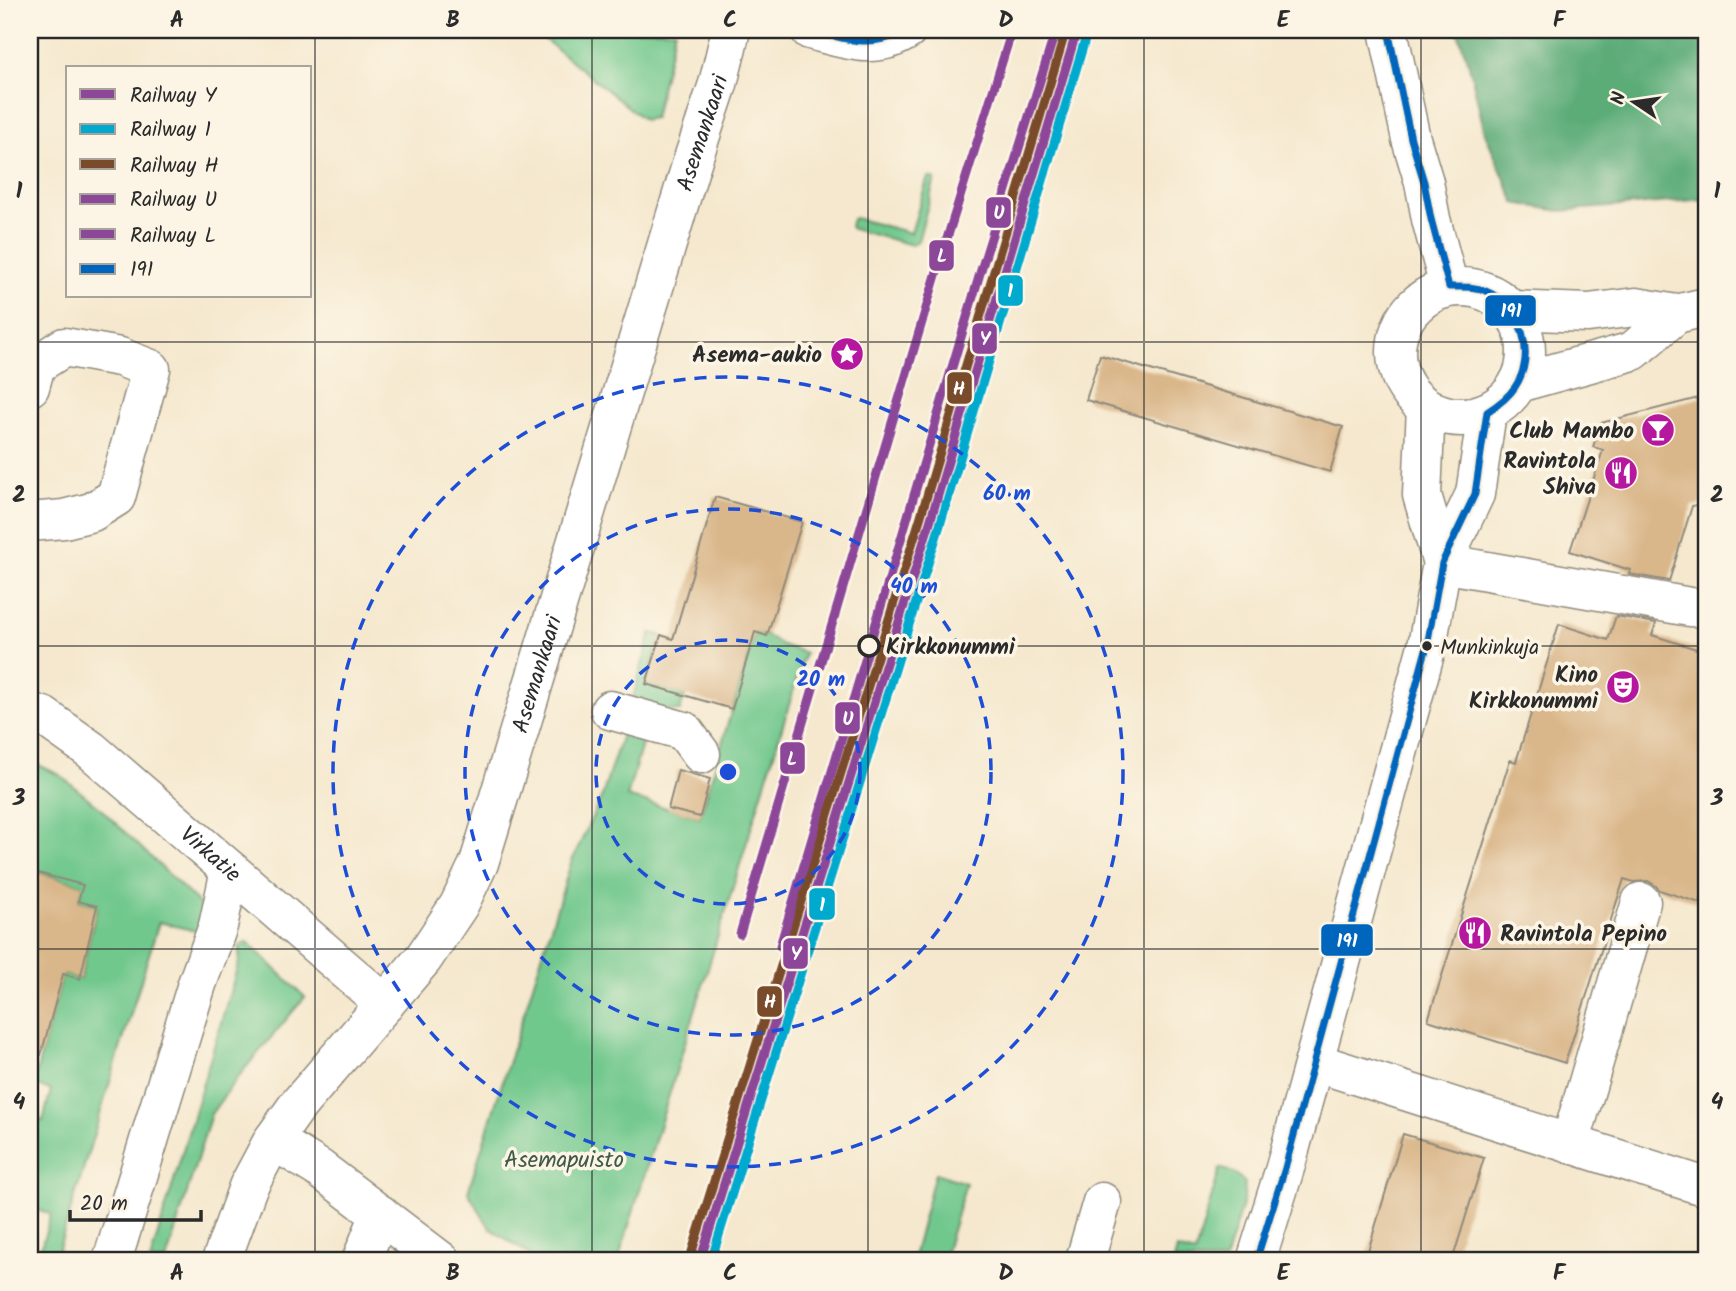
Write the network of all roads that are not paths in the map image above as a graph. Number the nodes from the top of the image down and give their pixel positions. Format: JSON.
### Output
{"nodes":[{"id":1,"x":731,"y":30,"type":"edge"},
{"id":2,"x":810,"y":30,"type":"edge"},
{"id":3,"x":908,"y":30,"type":"edge"},
{"id":4,"x":1388,"y":30,"type":"edge"},
{"id":5,"x":1449,"y":287,"type":"junction"},
{"id":6,"x":1512,"y":310,"type":"junction"},
{"id":7,"x":1691,"y":310,"type":"edge"},
{"id":8,"x":33,"y":376,"type":"edge"},
{"id":9,"x":1518,"y":383,"type":"junction"},
{"id":10,"x":1426,"y":407,"type":"junction"},
{"id":11,"x":1487,"y":412,"type":"junction"},
{"id":12,"x":30,"y":522,"type":"edge"},
{"id":13,"x":1442,"y":563,"type":"junction"},
{"id":14,"x":1706,"y":608,"type":"edge"},
{"id":15,"x":610,"y":710,"type":"dead end"},
{"id":16,"x":30,"y":712,"type":"edge"},
{"id":17,"x":701,"y":754,"type":"dead end"},
{"id":18,"x":230,"y":870,"type":"junction"},
{"id":19,"x":1641,"y":902,"type":"dead end"},
{"id":20,"x":384,"y":1004,"type":"junction"},
{"id":21,"x":1314,"y":1062,"type":"junction"},
{"id":22,"x":273,"y":1140,"type":"junction"},
{"id":23,"x":1570,"y":1144,"type":"junction"},
{"id":24,"x":1706,"y":1187,"type":"edge"},
{"id":25,"x":1102,"y":1202,"type":"dead end"},
{"id":26,"x":380,"y":1214,"type":"junction"},
{"id":27,"x":1085,"y":1260,"type":"edge"},
{"id":28,"x":112,"y":1261,"type":"edge"},
{"id":29,"x":221,"y":1261,"type":"edge"},
{"id":30,"x":361,"y":1261,"type":"edge"},
{"id":31,"x":442,"y":1261,"type":"edge"},
{"id":32,"x":1256,"y":1261,"type":"edge"}],
"edges":[{"from":1,"to":20,"type":"street","name":"Asemankaari"},
{"from":2,"to":3,"type":"street"},
{"from":4,"to":5,"type":"street"},
{"from":5,"to":6,"type":"street"},
{"from":5,"to":10,"type":"street"},
{"from":6,"to":7,"type":"street"},
{"from":6,"to":9,"type":"street"},
{"from":7,"to":9,"type":"street"},
{"from":8,"to":12,"type":"street"},
{"from":9,"to":11,"type":"street"},
{"from":10,"to":11,"type":"street"},
{"from":10,"to":13,"type":"street"},
{"from":11,"to":13,"type":"street"},
{"from":13,"to":14,"type":"street"},
{"from":13,"to":21,"type":"street"},
{"from":15,"to":17,"type":"street"},
{"from":16,"to":18,"type":"street","name":"Virkatie"},
{"from":18,"to":20,"type":"street","name":"Virkatie"},
{"from":18,"to":28,"type":"street"},
{"from":19,"to":23,"type":"street"},
{"from":20,"to":22,"type":"street","name":"Asemankaari"},
{"from":21,"to":23,"type":"street"},
{"from":21,"to":32,"type":"street"},
{"from":22,"to":26,"type":"street"},
{"from":22,"to":29,"type":"street","name":"Asemankaari"},
{"from":23,"to":24,"type":"street"},
{"from":25,"to":27,"type":"street"},
{"from":26,"to":30,"type":"street"},
{"from":26,"to":31,"type":"street"}]}
